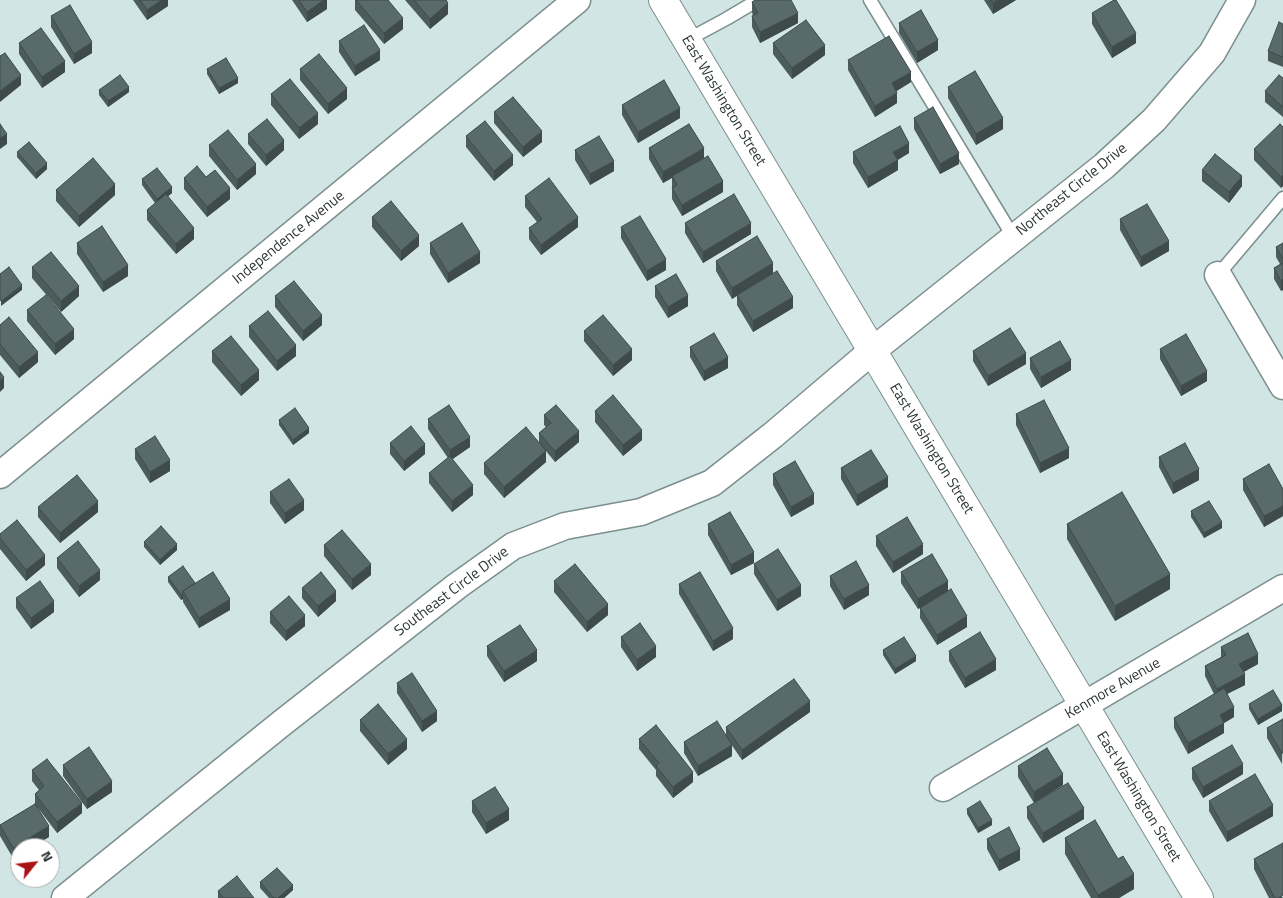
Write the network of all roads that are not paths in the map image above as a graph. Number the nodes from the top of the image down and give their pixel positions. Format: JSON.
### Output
{"nodes":[{"id":1,"x":577,"y":0,"type":"edge"},
{"id":2,"x":663,"y":0,"type":"edge"},
{"id":3,"x":758,"y":0,"type":"edge"},
{"id":4,"x":870,"y":0,"type":"edge"},
{"id":5,"x":1242,"y":0,"type":"edge"},
{"id":6,"x":686,"y":40,"type":"junction"},
{"id":7,"x":1283,"y":198,"type":"edge"},
{"id":8,"x":1014,"y":238,"type":"junction"},
{"id":9,"x":1218,"y":275,"type":"joint"},
{"id":10,"x":872,"y":350,"type":"junction"},
{"id":11,"x":1283,"y":386,"type":"edge"},
{"id":12,"x":0,"y":475,"type":"edge"},
{"id":13,"x":1283,"y":588,"type":"edge"},
{"id":14,"x":1084,"y":706,"type":"junction"},
{"id":15,"x":943,"y":788,"type":"dead end"},
{"id":16,"x":65,"y":898,"type":"edge"},
{"id":17,"x":1199,"y":898,"type":"edge"}],
"edges":[{"from":1,"to":12,"type":"street","name":"Independence Avenue"},
{"from":2,"to":6,"type":"street","name":"East Washington Street"},
{"from":3,"to":6,"type":"lane"},
{"from":4,"to":8,"type":"lane"},
{"from":5,"to":8,"type":"street","name":"Northeast Circle Drive"},
{"from":6,"to":10,"type":"street","name":"East Washington Street"},
{"from":7,"to":9,"type":"lane"},
{"from":8,"to":10,"type":"street","name":"Northeast Circle Drive"},
{"from":9,"to":11,"type":"street"},
{"from":10,"to":14,"type":"street","name":"East Washington Street"},
{"from":10,"to":16,"type":"street","name":"Southeast Circle Drive"},
{"from":13,"to":14,"type":"street","name":"Kenmore Avenue"},
{"from":14,"to":15,"type":"street","name":"Kenmore Avenue"},
{"from":14,"to":17,"type":"street","name":"East Washington Street"}]}
